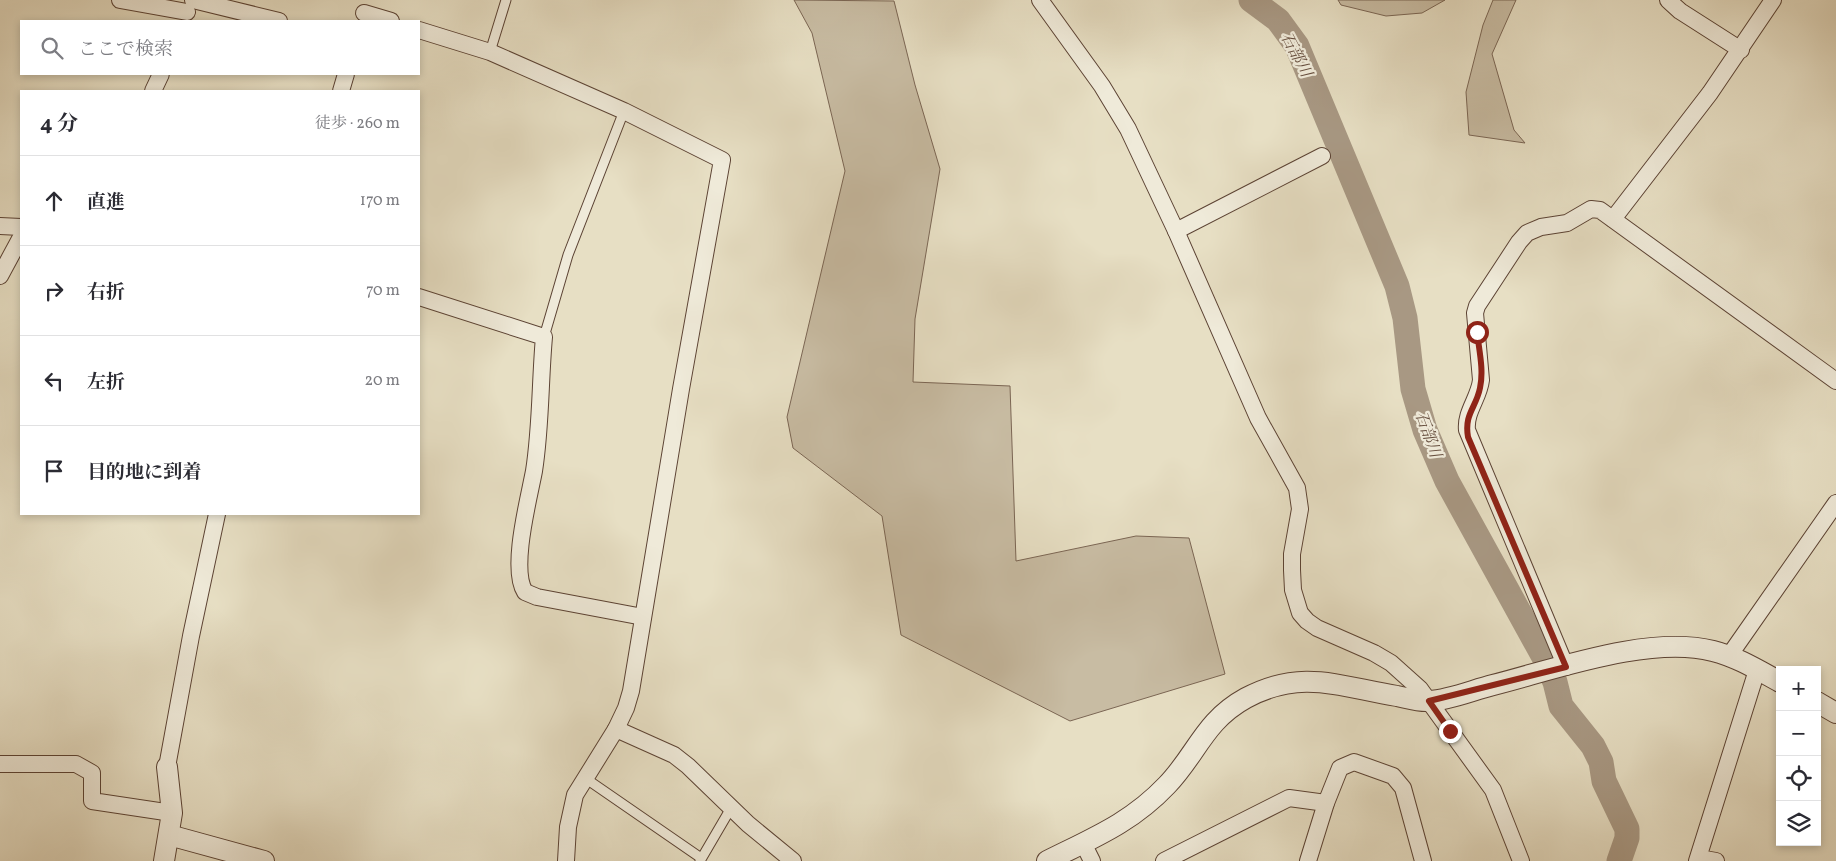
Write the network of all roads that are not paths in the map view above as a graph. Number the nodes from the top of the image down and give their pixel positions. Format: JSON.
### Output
{"nodes":[{"id":1,"x":120,"y":0,"type":"edge"},
{"id":2,"x":506,"y":0,"type":"edge"},
{"id":3,"x":1040,"y":0,"type":"edge"},
{"id":4,"x":1668,"y":0,"type":"edge"},
{"id":5,"x":1773,"y":0,"type":"edge"},
{"id":6,"x":189,"y":8,"type":"edge"},
{"id":7,"x":364,"y":11,"type":"edge"},
{"id":8,"x":273,"y":20,"type":"edge"},
{"id":9,"x":388,"y":20,"type":"edge"},
{"id":10,"x":420,"y":30,"type":"edge"},
{"id":11,"x":1741,"y":50,"type":"junction"},
{"id":12,"x":490,"y":52,"type":"junction"},
{"id":13,"x":161,"y":75,"type":"edge"},
{"id":14,"x":346,"y":75,"type":"edge"},
{"id":15,"x":153,"y":90,"type":"edge"},
{"id":16,"x":341,"y":90,"type":"edge"},
{"id":17,"x":624,"y":111,"type":"junction"},
{"id":18,"x":1322,"y":156,"type":"dead end"},
{"id":19,"x":1613,"y":219,"type":"junction"},
{"id":20,"x":0,"y":226,"type":"edge"},
{"id":21,"x":1176,"y":231,"type":"junction"},
{"id":22,"x":20,"y":235,"type":"edge"},
{"id":23,"x":20,"y":237,"type":"edge"},
{"id":24,"x":0,"y":276,"type":"edge"},
{"id":25,"x":420,"y":297,"type":"edge"},
{"id":26,"x":544,"y":337,"type":"junction"},
{"id":27,"x":1836,"y":381,"type":"edge"},
{"id":28,"x":1836,"y":503,"type":"edge"},
{"id":29,"x":217,"y":515,"type":"edge"},
{"id":30,"x":643,"y":617,"type":"junction"},
{"id":31,"x":1729,"y":656,"type":"junction"},
{"id":32,"x":1566,"y":667,"type":"junction"},
{"id":33,"x":1758,"y":670,"type":"junction"},
{"id":34,"x":1776,"y":680,"type":"edge"},
{"id":35,"x":1429,"y":701,"type":"junction"},
{"id":36,"x":1821,"y":704,"type":"edge"},
{"id":37,"x":1836,"y":712,"type":"edge"},
{"id":38,"x":616,"y":729,"type":"junction"},
{"id":39,"x":0,"y":764,"type":"edge"},
{"id":40,"x":167,"y":766,"type":"joint"},
{"id":41,"x":585,"y":778,"type":"junction"},
{"id":42,"x":1326,"y":803,"type":"junction"},
{"id":43,"x":731,"y":808,"type":"junction"},
{"id":44,"x":172,"y":813,"type":"junction"},
{"id":45,"x":169,"y":835,"type":"junction"},
{"id":46,"x":1083,"y":843,"type":"junction"},
{"id":47,"x":1698,"y":859,"type":"edge"},
{"id":48,"x":700,"y":860,"type":"edge"},
{"id":49,"x":164,"y":861,"type":"edge"},
{"id":50,"x":264,"y":861,"type":"edge"},
{"id":51,"x":566,"y":861,"type":"edge"},
{"id":52,"x":794,"y":861,"type":"edge"},
{"id":53,"x":1047,"y":861,"type":"edge"},
{"id":54,"x":1092,"y":861,"type":"edge"},
{"id":55,"x":1164,"y":861,"type":"edge"},
{"id":56,"x":1308,"y":861,"type":"edge"},
{"id":57,"x":1423,"y":861,"type":"edge"},
{"id":58,"x":1521,"y":861,"type":"edge"},
{"id":59,"x":1716,"y":861,"type":"edge"}],
"edges":[{"from":1,"to":6,"type":"street"},
{"from":2,"to":12,"type":"lane"},
{"from":3,"to":21,"type":"street"},
{"from":4,"to":11,"type":"street"},
{"from":5,"to":11,"type":"street"},
{"from":6,"to":8,"type":"street"},
{"from":7,"to":9,"type":"street"},
{"from":10,"to":12,"type":"street"},
{"from":11,"to":19,"type":"street"},
{"from":12,"to":17,"type":"street"},
{"from":13,"to":15,"type":"street"},
{"from":14,"to":16,"type":"street"},
{"from":17,"to":26,"type":"lane"},
{"from":17,"to":30,"type":"street"},
{"from":18,"to":21,"type":"street"},
{"from":19,"to":27,"type":"street"},
{"from":19,"to":32,"type":"street"},
{"from":20,"to":22,"type":"street"},
{"from":21,"to":35,"type":"street"},
{"from":23,"to":24,"type":"street"},
{"from":25,"to":26,"type":"street"},
{"from":26,"to":30,"type":"street"},
{"from":28,"to":31,"type":"street"},
{"from":29,"to":40,"type":"street"},
{"from":30,"to":38,"type":"street"},
{"from":31,"to":32,"type":"street"},
{"from":31,"to":33,"type":"street"},
{"from":32,"to":35,"type":"street"},
{"from":33,"to":34,"type":"street"},
{"from":33,"to":47,"type":"street"},
{"from":35,"to":46,"type":"street"},
{"from":35,"to":58,"type":"street"},
{"from":36,"to":37,"type":"street"},
{"from":38,"to":41,"type":"street"},
{"from":38,"to":43,"type":"street"},
{"from":39,"to":44,"type":"street"},
{"from":40,"to":44,"type":"street"},
{"from":41,"to":48,"type":"lane"},
{"from":41,"to":51,"type":"street"},
{"from":42,"to":55,"type":"street"},
{"from":42,"to":56,"type":"street"},
{"from":42,"to":57,"type":"street"},
{"from":43,"to":48,"type":"lane"},
{"from":43,"to":52,"type":"street"},
{"from":44,"to":45,"type":"street"},
{"from":45,"to":49,"type":"street"},
{"from":45,"to":50,"type":"street"},
{"from":46,"to":53,"type":"street"},
{"from":46,"to":54,"type":"street"},
{"from":47,"to":59,"type":"street"}]}
